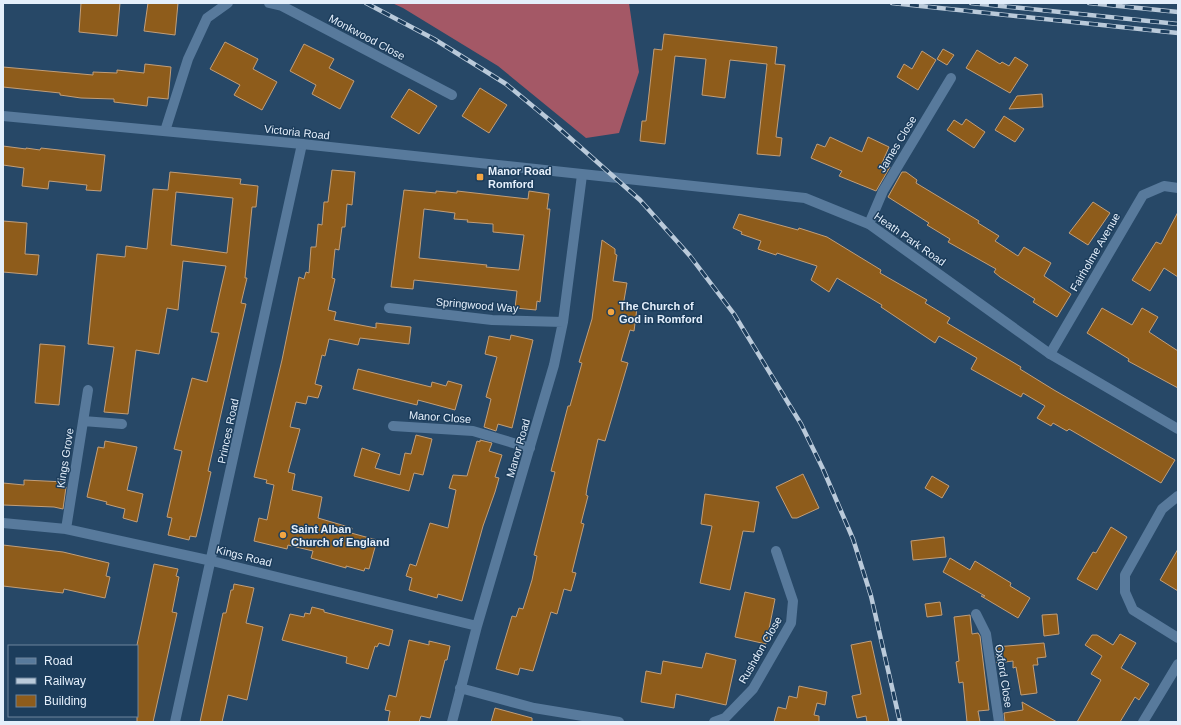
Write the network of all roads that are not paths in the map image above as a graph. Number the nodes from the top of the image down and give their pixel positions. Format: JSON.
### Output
{"nodes":[{"id":1,"x":228,"y":3,"type":"edge"},
{"id":2,"x":269,"y":3,"type":"edge"},
{"id":3,"x":951,"y":78,"type":"dead end"},
{"id":4,"x":452,"y":95,"type":"dead end"},
{"id":5,"x":3,"y":116,"type":"edge"},
{"id":6,"x":165,"y":131,"type":"junction"},
{"id":7,"x":302,"y":144,"type":"junction"},
{"id":8,"x":585,"y":175,"type":"junction"},
{"id":9,"x":1178,"y":188,"type":"edge"},
{"id":10,"x":869,"y":224,"type":"junction"},
{"id":11,"x":389,"y":308,"type":"dead end"},
{"id":12,"x":563,"y":322,"type":"junction"},
{"id":13,"x":1050,"y":354,"type":"junction"},
{"id":14,"x":88,"y":390,"type":"dead end"},
{"id":15,"x":83,"y":421,"type":"junction"},
{"id":16,"x":122,"y":424,"type":"dead end"},
{"id":17,"x":394,"y":426,"type":"dead end"},
{"id":18,"x":1178,"y":429,"type":"edge"},
{"id":19,"x":530,"y":448,"type":"junction"},
{"id":20,"x":1178,"y":496,"type":"edge"},
{"id":21,"x":3,"y":523,"type":"edge"},
{"id":22,"x":66,"y":529,"type":"junction"},
{"id":23,"x":776,"y":551,"type":"dead end"},
{"id":24,"x":212,"y":561,"type":"junction"},
{"id":25,"x":976,"y":614,"type":"dead end"},
{"id":26,"x":477,"y":626,"type":"junction"},
{"id":27,"x":1178,"y":638,"type":"edge"},
{"id":28,"x":1178,"y":664,"type":"edge"},
{"id":29,"x":460,"y":688,"type":"junction"},
{"id":30,"x":175,"y":722,"type":"edge"},
{"id":31,"x":452,"y":722,"type":"edge"},
{"id":32,"x":620,"y":722,"type":"edge"},
{"id":33,"x":714,"y":722,"type":"edge"},
{"id":34,"x":999,"y":722,"type":"edge"},
{"id":35,"x":1143,"y":722,"type":"edge"}],
"edges":[{"from":1,"to":6,"type":"street"},
{"from":2,"to":4,"type":"street","name":"Monkwood Close"},
{"from":3,"to":10,"type":"street","name":"James Close"},
{"from":5,"to":6,"type":"street","name":"Victoria Road"},
{"from":6,"to":7,"type":"street","name":"Victoria Road"},
{"from":7,"to":8,"type":"street","name":"Victoria Road"},
{"from":7,"to":24,"type":"street","name":"Princes Road"},
{"from":8,"to":10,"type":"street","name":"Heath Park Road"},
{"from":8,"to":12,"type":"street","name":"Manor Road"},
{"from":9,"to":13,"type":"street","name":"Fairholme Avenue"},
{"from":10,"to":13,"type":"street","name":"Heath Park Road"},
{"from":11,"to":12,"type":"street","name":"Springwood Way"},
{"from":12,"to":19,"type":"street","name":"Manor Road"},
{"from":13,"to":18,"type":"street","name":"Heath Park Road"},
{"from":14,"to":15,"type":"street","name":"Kings Grove"},
{"from":15,"to":16,"type":"street"},
{"from":15,"to":22,"type":"street","name":"Kings Grove"},
{"from":17,"to":19,"type":"street","name":"Manor Close"},
{"from":19,"to":26,"type":"street","name":"Manor Road"},
{"from":20,"to":27,"type":"street"},
{"from":21,"to":22,"type":"street","name":"Kings Road"},
{"from":22,"to":24,"type":"street","name":"Kings Road"},
{"from":23,"to":33,"type":"street","name":"Rushdon Close"},
{"from":24,"to":26,"type":"street","name":"Kings Road"},
{"from":24,"to":30,"type":"street","name":"Princes Road"},
{"from":25,"to":34,"type":"street","name":"Oxford Close"},
{"from":26,"to":29,"type":"street","name":"Manor Road"},
{"from":28,"to":35,"type":"street"},
{"from":29,"to":31,"type":"street","name":"Manor Road"},
{"from":29,"to":32,"type":"street"}]}
